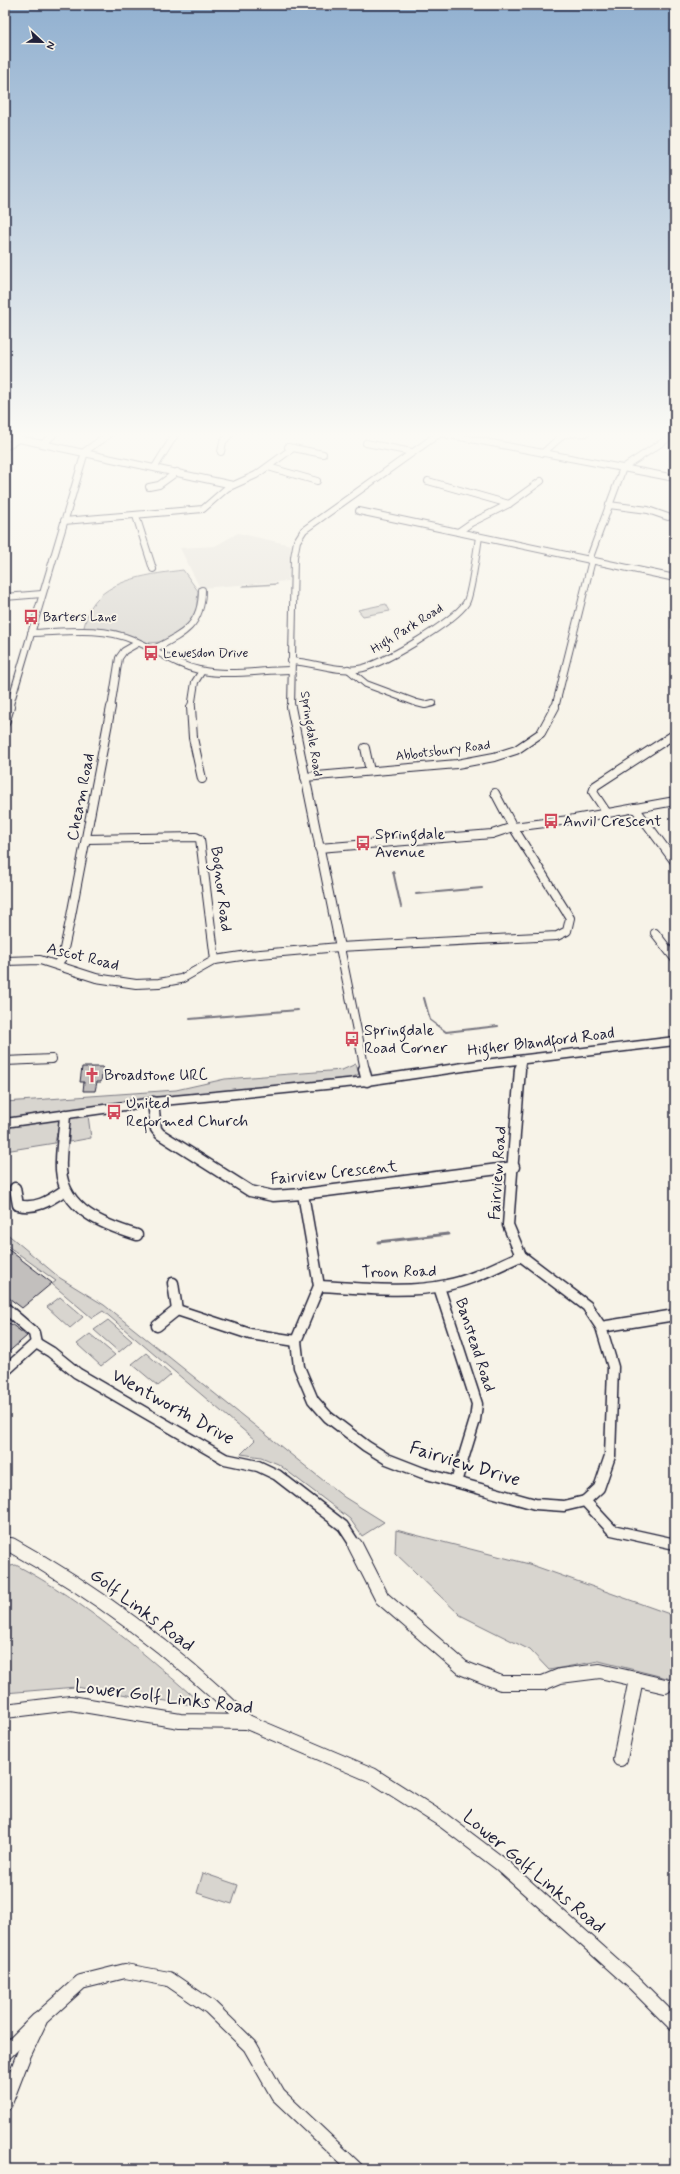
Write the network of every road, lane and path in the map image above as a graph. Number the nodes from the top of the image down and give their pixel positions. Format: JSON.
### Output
{"nodes":[{"id":1,"x":60,"y":534,"type":"edge"},
{"id":2,"x":142,"y":534,"type":"edge"},
{"id":3,"x":302,"y":534,"type":"edge"},
{"id":4,"x":468,"y":534,"type":"edge"},
{"id":5,"x":599,"y":534,"type":"edge"},
{"id":6,"x":479,"y":537,"type":"junction"},
{"id":7,"x":590,"y":560,"type":"junction"},
{"id":8,"x":153,"y":569,"type":"dead end"},
{"id":9,"x":675,"y":578,"type":"edge"},
{"id":10,"x":202,"y":590,"type":"dead end"},
{"id":11,"x":42,"y":594,"type":"junction"},
{"id":12,"x":5,"y":597,"type":"edge"},
{"id":13,"x":675,"y":618,"type":"edge"},
{"id":14,"x":675,"y":627,"type":"edge"},
{"id":15,"x":32,"y":634,"type":"junction"},
{"id":16,"x":138,"y":643,"type":"junction"},
{"id":17,"x":152,"y":650,"type":"junction"},
{"id":18,"x":291,"y":661,"type":"junction"},
{"id":19,"x":348,"y":669,"type":"junction"},
{"id":20,"x":290,"y":670,"type":"junction"},
{"id":21,"x":202,"y":671,"type":"junction"},
{"id":22,"x":433,"y":703,"type":"dead end"},
{"id":23,"x":5,"y":723,"type":"edge"},
{"id":24,"x":675,"y":734,"type":"edge"},
{"id":25,"x":364,"y":748,"type":"dead end"},
{"id":26,"x":370,"y":771,"type":"junction"},
{"id":27,"x":305,"y":776,"type":"junction"},
{"id":28,"x":202,"y":779,"type":"dead end"},
{"id":29,"x":495,"y":793,"type":"dead end"},
{"id":30,"x":675,"y":801,"type":"edge"},
{"id":31,"x":635,"y":808,"type":"junction"},
{"id":32,"x":607,"y":813,"type":"junction"},
{"id":33,"x":513,"y":827,"type":"junction"},
{"id":34,"x":87,"y":839,"type":"junction"},
{"id":35,"x":319,"y":848,"type":"junction"},
{"id":36,"x":675,"y":862,"type":"edge"},
{"id":37,"x":655,"y":934,"type":"dead end"},
{"id":38,"x":339,"y":947,"type":"junction"},
{"id":39,"x":675,"y":959,"type":"edge"},
{"id":40,"x":215,"y":960,"type":"junction"},
{"id":41,"x":5,"y":961,"type":"edge"},
{"id":42,"x":57,"y":964,"type":"junction"},
{"id":43,"x":675,"y":1041,"type":"edge"},
{"id":44,"x":52,"y":1059,"type":"dead end"},
{"id":45,"x":5,"y":1061,"type":"edge"},
{"id":46,"x":521,"y":1061,"type":"junction"},
{"id":47,"x":367,"y":1081,"type":"junction"},
{"id":48,"x":153,"y":1102,"type":"junction"},
{"id":49,"x":66,"y":1115,"type":"junction"},
{"id":50,"x":5,"y":1123,"type":"edge"},
{"id":51,"x":514,"y":1167,"type":"junction"},
{"id":52,"x":15,"y":1188,"type":"dead end"},
{"id":53,"x":65,"y":1190,"type":"junction"},
{"id":54,"x":303,"y":1194,"type":"junction"},
{"id":55,"x":137,"y":1235,"type":"dead end"},
{"id":56,"x":521,"y":1256,"type":"junction"},
{"id":57,"x":173,"y":1283,"type":"dead end"},
{"id":58,"x":319,"y":1286,"type":"junction"},
{"id":59,"x":439,"y":1287,"type":"junction"},
{"id":60,"x":5,"y":1308,"type":"edge"},
{"id":61,"x":177,"y":1310,"type":"junction"},
{"id":62,"x":675,"y":1315,"type":"edge"},
{"id":63,"x":157,"y":1326,"type":"dead end"},
{"id":64,"x":601,"y":1327,"type":"junction"},
{"id":65,"x":296,"y":1341,"type":"junction"},
{"id":66,"x":36,"y":1343,"type":"junction"},
{"id":67,"x":5,"y":1371,"type":"edge"},
{"id":68,"x":456,"y":1482,"type":"junction"},
{"id":69,"x":585,"y":1501,"type":"junction"},
{"id":70,"x":5,"y":1542,"type":"edge"},
{"id":71,"x":675,"y":1544,"type":"edge"},
{"id":72,"x":636,"y":1679,"type":"junction"},
{"id":73,"x":665,"y":1686,"type":"dead end"},
{"id":74,"x":5,"y":1711,"type":"edge"},
{"id":75,"x":247,"y":1722,"type":"junction"},
{"id":76,"x":620,"y":1759,"type":"dead end"},
{"id":77,"x":41,"y":2018,"type":"junction"},
{"id":78,"x":675,"y":2024,"type":"edge"},
{"id":79,"x":5,"y":2053,"type":"edge"},
{"id":80,"x":5,"y":2103,"type":"edge"},
{"id":81,"x":356,"y":2169,"type":"edge"}],
"edges":[{"from":1,"to":11,"type":"street"},
{"from":2,"to":8,"type":"street"},
{"from":3,"to":18,"type":"street","name":"Springdale Road"},
{"from":4,"to":6,"type":"street"},
{"from":5,"to":7,"type":"street","name":"Abbotsbury Road"},
{"from":6,"to":7,"type":"street"},
{"from":6,"to":19,"type":"street","name":"High Park Road"},
{"from":7,"to":9,"type":"street"},
{"from":7,"to":26,"type":"street","name":"Abbotsbury Road"},
{"from":10,"to":17,"type":"street"},
{"from":11,"to":12,"type":"street"},
{"from":11,"to":15,"type":"street"},
{"from":13,"to":14,"type":"street"},
{"from":15,"to":16,"type":"street"},
{"from":15,"to":23,"type":"street"},
{"from":16,"to":17,"type":"street"},
{"from":16,"to":34,"type":"street","name":"Cheam Road"},
{"from":17,"to":21,"type":"street"},
{"from":18,"to":19,"type":"street","name":"High Park Road"},
{"from":18,"to":20,"type":"street","name":"Springdale Road"},
{"from":19,"to":22,"type":"street"},
{"from":20,"to":21,"type":"street"},
{"from":20,"to":27,"type":"street","name":"Springdale Road"},
{"from":21,"to":28,"type":"street"},
{"from":24,"to":32,"type":"street"},
{"from":25,"to":26,"type":"street"},
{"from":26,"to":27,"type":"street","name":"Abbotsbury Road"},
{"from":27,"to":35,"type":"street","name":"Springdale Road"},
{"from":29,"to":33,"type":"street"},
{"from":30,"to":31,"type":"street"},
{"from":31,"to":32,"type":"street"},
{"from":31,"to":36,"type":"street"},
{"from":32,"to":33,"type":"street"},
{"from":33,"to":35,"type":"street"},
{"from":33,"to":38,"type":"street"},
{"from":34,"to":40,"type":"street","name":"Bognor Road"},
{"from":34,"to":42,"type":"street","name":"Cheam Road"},
{"from":35,"to":38,"type":"street","name":"Springdale Road"},
{"from":37,"to":39,"type":"street"},
{"from":38,"to":40,"type":"street","name":"Ascot Road"},
{"from":38,"to":47,"type":"street","name":"Springdale Road"},
{"from":40,"to":42,"type":"street","name":"Ascot Road"},
{"from":41,"to":42,"type":"street","name":"Ascot Road"},
{"from":43,"to":46,"type":"main road","name":"Higher Blandford Road"},
{"from":44,"to":45,"type":"street"},
{"from":46,"to":47,"type":"main road","name":"Higher Blandford Road"},
{"from":46,"to":51,"type":"street","name":"Fairview Road"},
{"from":47,"to":48,"type":"main road","name":"Higher Blandford Road"},
{"from":48,"to":49,"type":"main road","name":"Higher Blandford Road"},
{"from":48,"to":54,"type":"street","name":"Fairview Crescent"},
{"from":49,"to":50,"type":"main road","name":"Higher Blandford Road"},
{"from":49,"to":53,"type":"street"},
{"from":51,"to":54,"type":"street","name":"Fairview Crescent"},
{"from":51,"to":56,"type":"street","name":"Fairview Road"},
{"from":52,"to":53,"type":"street"},
{"from":53,"to":55,"type":"street"},
{"from":54,"to":58,"type":"street"},
{"from":56,"to":59,"type":"street","name":"Troon Road"},
{"from":56,"to":64,"type":"street"},
{"from":57,"to":61,"type":"street"},
{"from":58,"to":59,"type":"street","name":"Troon Road"},
{"from":58,"to":65,"type":"street","name":"Fairview Drive"},
{"from":59,"to":68,"type":"street","name":"Banstead Road"},
{"from":60,"to":66,"type":"street"},
{"from":61,"to":63,"type":"street"},
{"from":61,"to":65,"type":"street"},
{"from":62,"to":64,"type":"street"},
{"from":64,"to":69,"type":"street"},
{"from":65,"to":68,"type":"street","name":"Fairview Drive"},
{"from":66,"to":67,"type":"street"},
{"from":66,"to":72,"type":"street","name":"Wentworth Drive"},
{"from":68,"to":69,"type":"street","name":"Fairview Drive"},
{"from":69,"to":71,"type":"street"},
{"from":70,"to":75,"type":"street","name":"Golf Links Road"},
{"from":72,"to":73,"type":"street","name":"Wentworth Drive"},
{"from":72,"to":76,"type":"street"},
{"from":74,"to":75,"type":"street","name":"Lower Golf Links Road"},
{"from":75,"to":78,"type":"street","name":"Lower Golf Links Road"},
{"from":77,"to":79,"type":"street"},
{"from":77,"to":80,"type":"street"},
{"from":77,"to":81,"type":"street"}]}
